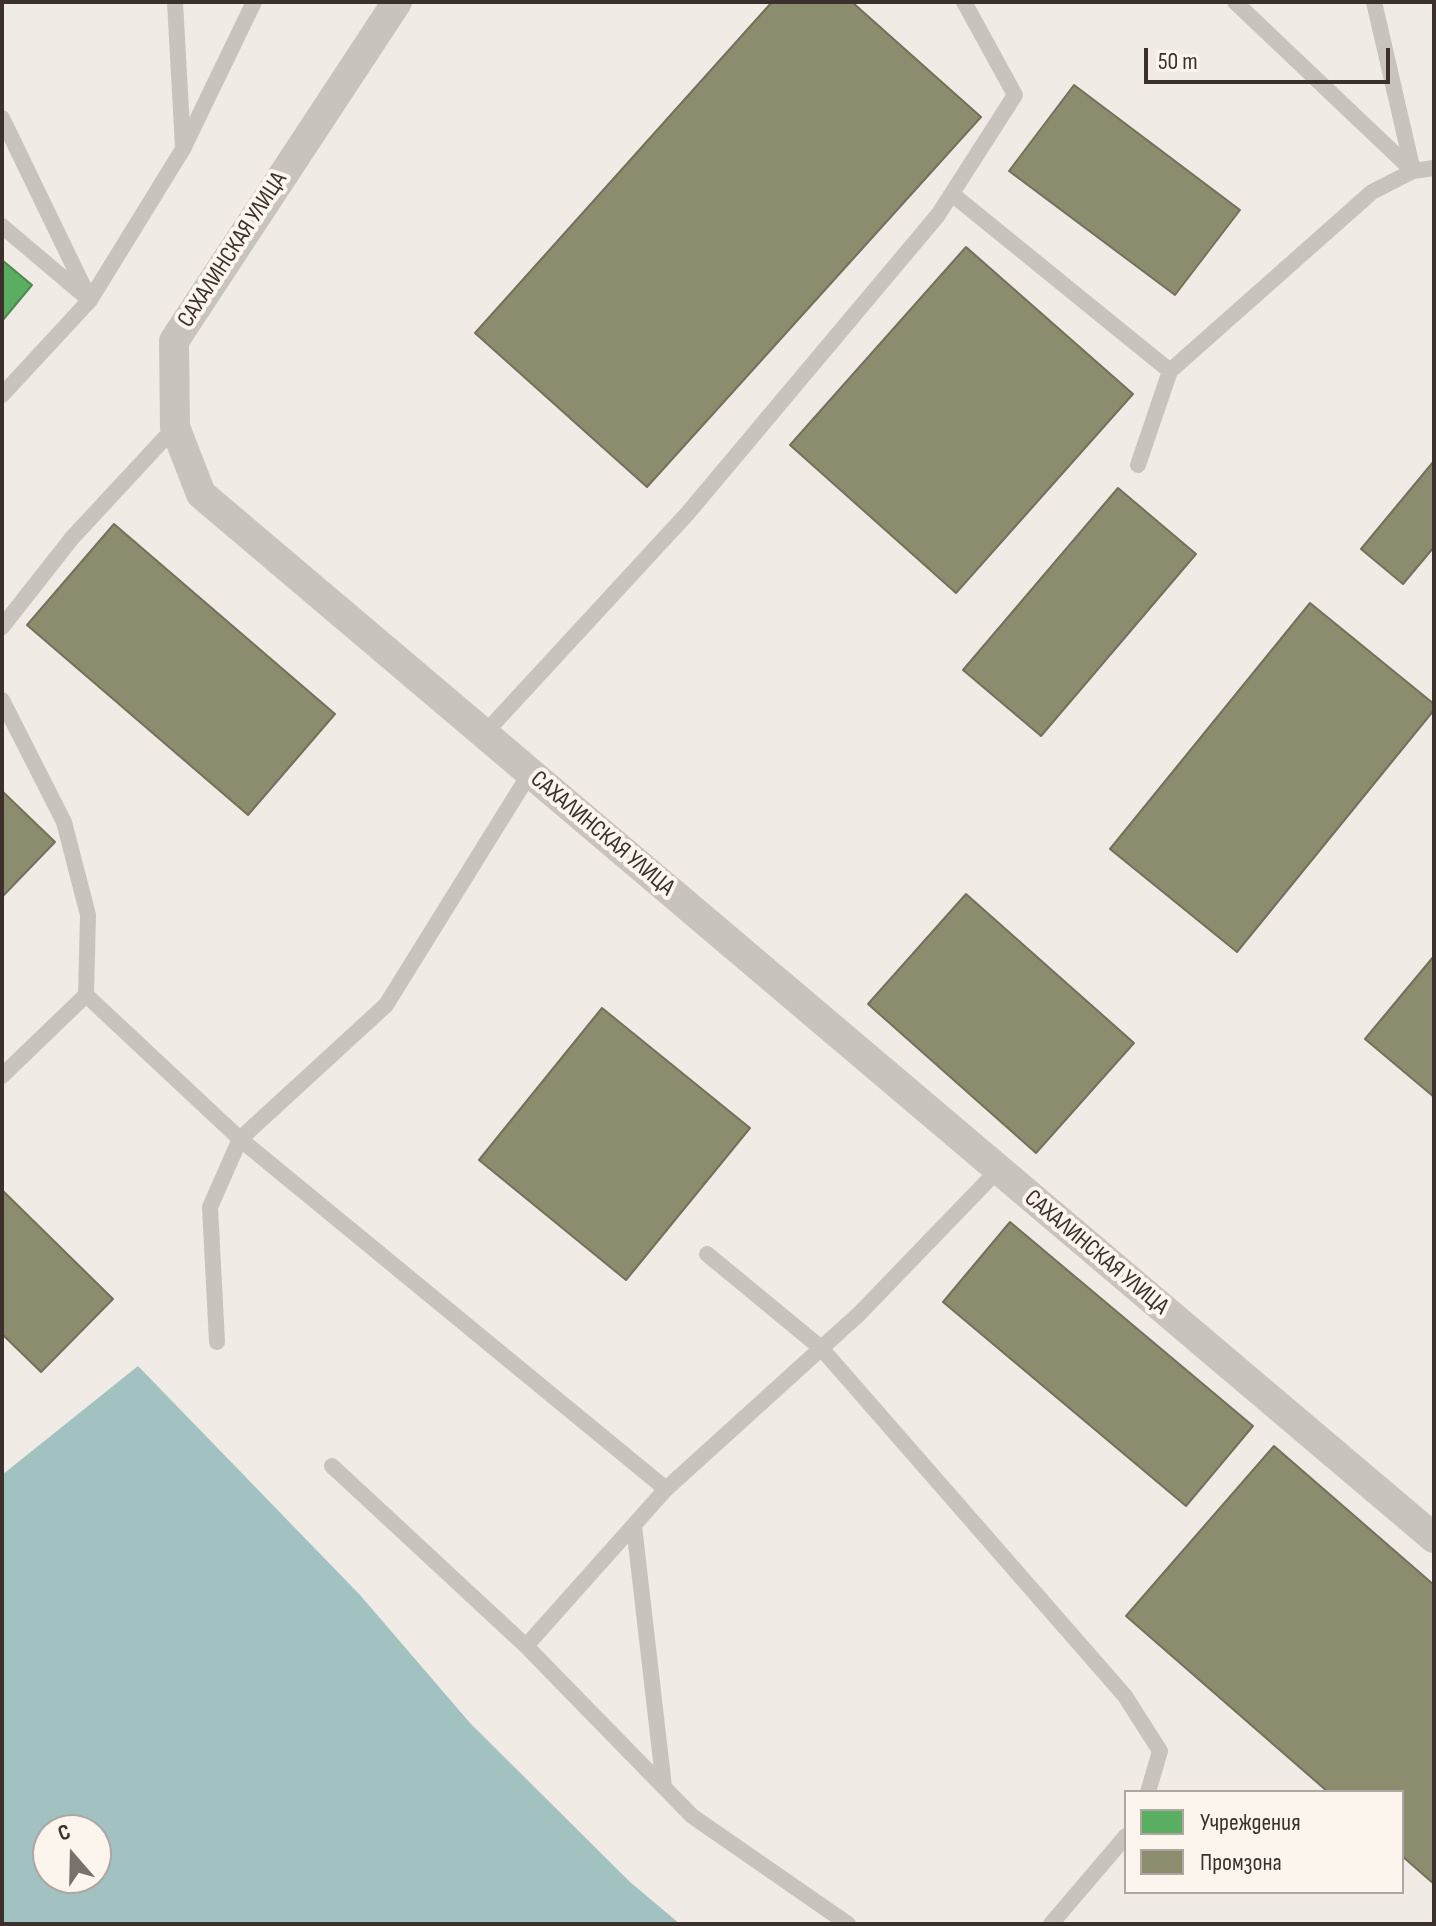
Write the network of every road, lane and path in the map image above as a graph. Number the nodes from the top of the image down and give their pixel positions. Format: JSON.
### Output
{"nodes":[{"id":1,"x":175,"y":2,"type":"edge"},
{"id":2,"x":254,"y":2,"type":"edge"},
{"id":3,"x":397,"y":2,"type":"edge"},
{"id":4,"x":964,"y":2,"type":"edge"},
{"id":5,"x":1235,"y":2,"type":"edge"},
{"id":6,"x":1374,"y":2,"type":"edge"},
{"id":7,"x":2,"y":118,"type":"edge"},
{"id":8,"x":183,"y":149,"type":"junction"},
{"id":9,"x":1434,"y":168,"type":"edge"},
{"id":10,"x":1413,"y":171,"type":"junction"},
{"id":11,"x":952,"y":194,"type":"junction"},
{"id":12,"x":2,"y":226,"type":"edge"},
{"id":13,"x":90,"y":300,"type":"junction"},
{"id":14,"x":1170,"y":371,"type":"junction"},
{"id":15,"x":2,"y":395,"type":"edge"},
{"id":16,"x":175,"y":427,"type":"junction"},
{"id":17,"x":1138,"y":465,"type":"dead end"},
{"id":18,"x":2,"y":627,"type":"edge"},
{"id":19,"x":2,"y":700,"type":"edge"},
{"id":20,"x":484,"y":734,"type":"junction"},
{"id":21,"x":530,"y":773,"type":"junction"},
{"id":22,"x":86,"y":995,"type":"junction"},
{"id":23,"x":2,"y":1076,"type":"edge"},
{"id":24,"x":240,"y":1139,"type":"junction"},
{"id":25,"x":998,"y":1170,"type":"junction"},
{"id":26,"x":707,"y":1254,"type":"dead end"},
{"id":27,"x":217,"y":1342,"type":"dead end"},
{"id":28,"x":821,"y":1348,"type":"junction"},
{"id":29,"x":332,"y":1466,"type":"dead end"},
{"id":30,"x":666,"y":1489,"type":"junction"},
{"id":31,"x":634,"y":1526,"type":"junction"},
{"id":32,"x":1434,"y":1538,"type":"edge"},
{"id":33,"x":526,"y":1646,"type":"junction"},
{"id":34,"x":664,"y":1787,"type":"junction"},
{"id":35,"x":1149,"y":1790,"type":"edge"},
{"id":36,"x":1124,"y":1838,"type":"edge"},
{"id":37,"x":848,"y":1924,"type":"edge"},
{"id":38,"x":1051,"y":1924,"type":"edge"}],
"edges":[{"from":1,"to":8,"type":"lane"},
{"from":2,"to":8,"type":"lane"},
{"from":3,"to":16,"type":"street","name":"САХАЛИНСКАЯ УЛИЦА"},
{"from":4,"to":11,"type":"lane"},
{"from":5,"to":10,"type":"lane"},
{"from":6,"to":10,"type":"lane"},
{"from":7,"to":13,"type":"lane"},
{"from":8,"to":13,"type":"lane"},
{"from":9,"to":10,"type":"lane"},
{"from":10,"to":14,"type":"lane"},
{"from":11,"to":14,"type":"lane"},
{"from":11,"to":20,"type":"lane"},
{"from":12,"to":13,"type":"lane"},
{"from":13,"to":15,"type":"lane"},
{"from":14,"to":17,"type":"lane"},
{"from":16,"to":18,"type":"lane"},
{"from":16,"to":20,"type":"street","name":"САХАЛИНСКАЯ УЛИЦА"},
{"from":19,"to":22,"type":"lane"},
{"from":20,"to":21,"type":"street","name":"САХАЛИНСКАЯ УЛИЦА"},
{"from":21,"to":24,"type":"lane"},
{"from":21,"to":25,"type":"street","name":"САХАЛИНСКАЯ УЛИЦА"},
{"from":22,"to":23,"type":"lane"},
{"from":22,"to":24,"type":"lane"},
{"from":24,"to":27,"type":"lane"},
{"from":24,"to":30,"type":"lane"},
{"from":25,"to":28,"type":"lane"},
{"from":25,"to":32,"type":"street","name":"САХАЛИНСКАЯ УЛИЦА"},
{"from":26,"to":28,"type":"lane"},
{"from":28,"to":30,"type":"lane"},
{"from":28,"to":35,"type":"lane"},
{"from":29,"to":33,"type":"lane"},
{"from":30,"to":31,"type":"lane"},
{"from":31,"to":33,"type":"lane"},
{"from":31,"to":34,"type":"lane"},
{"from":33,"to":34,"type":"lane"},
{"from":34,"to":37,"type":"lane"},
{"from":36,"to":38,"type":"lane"}]}
